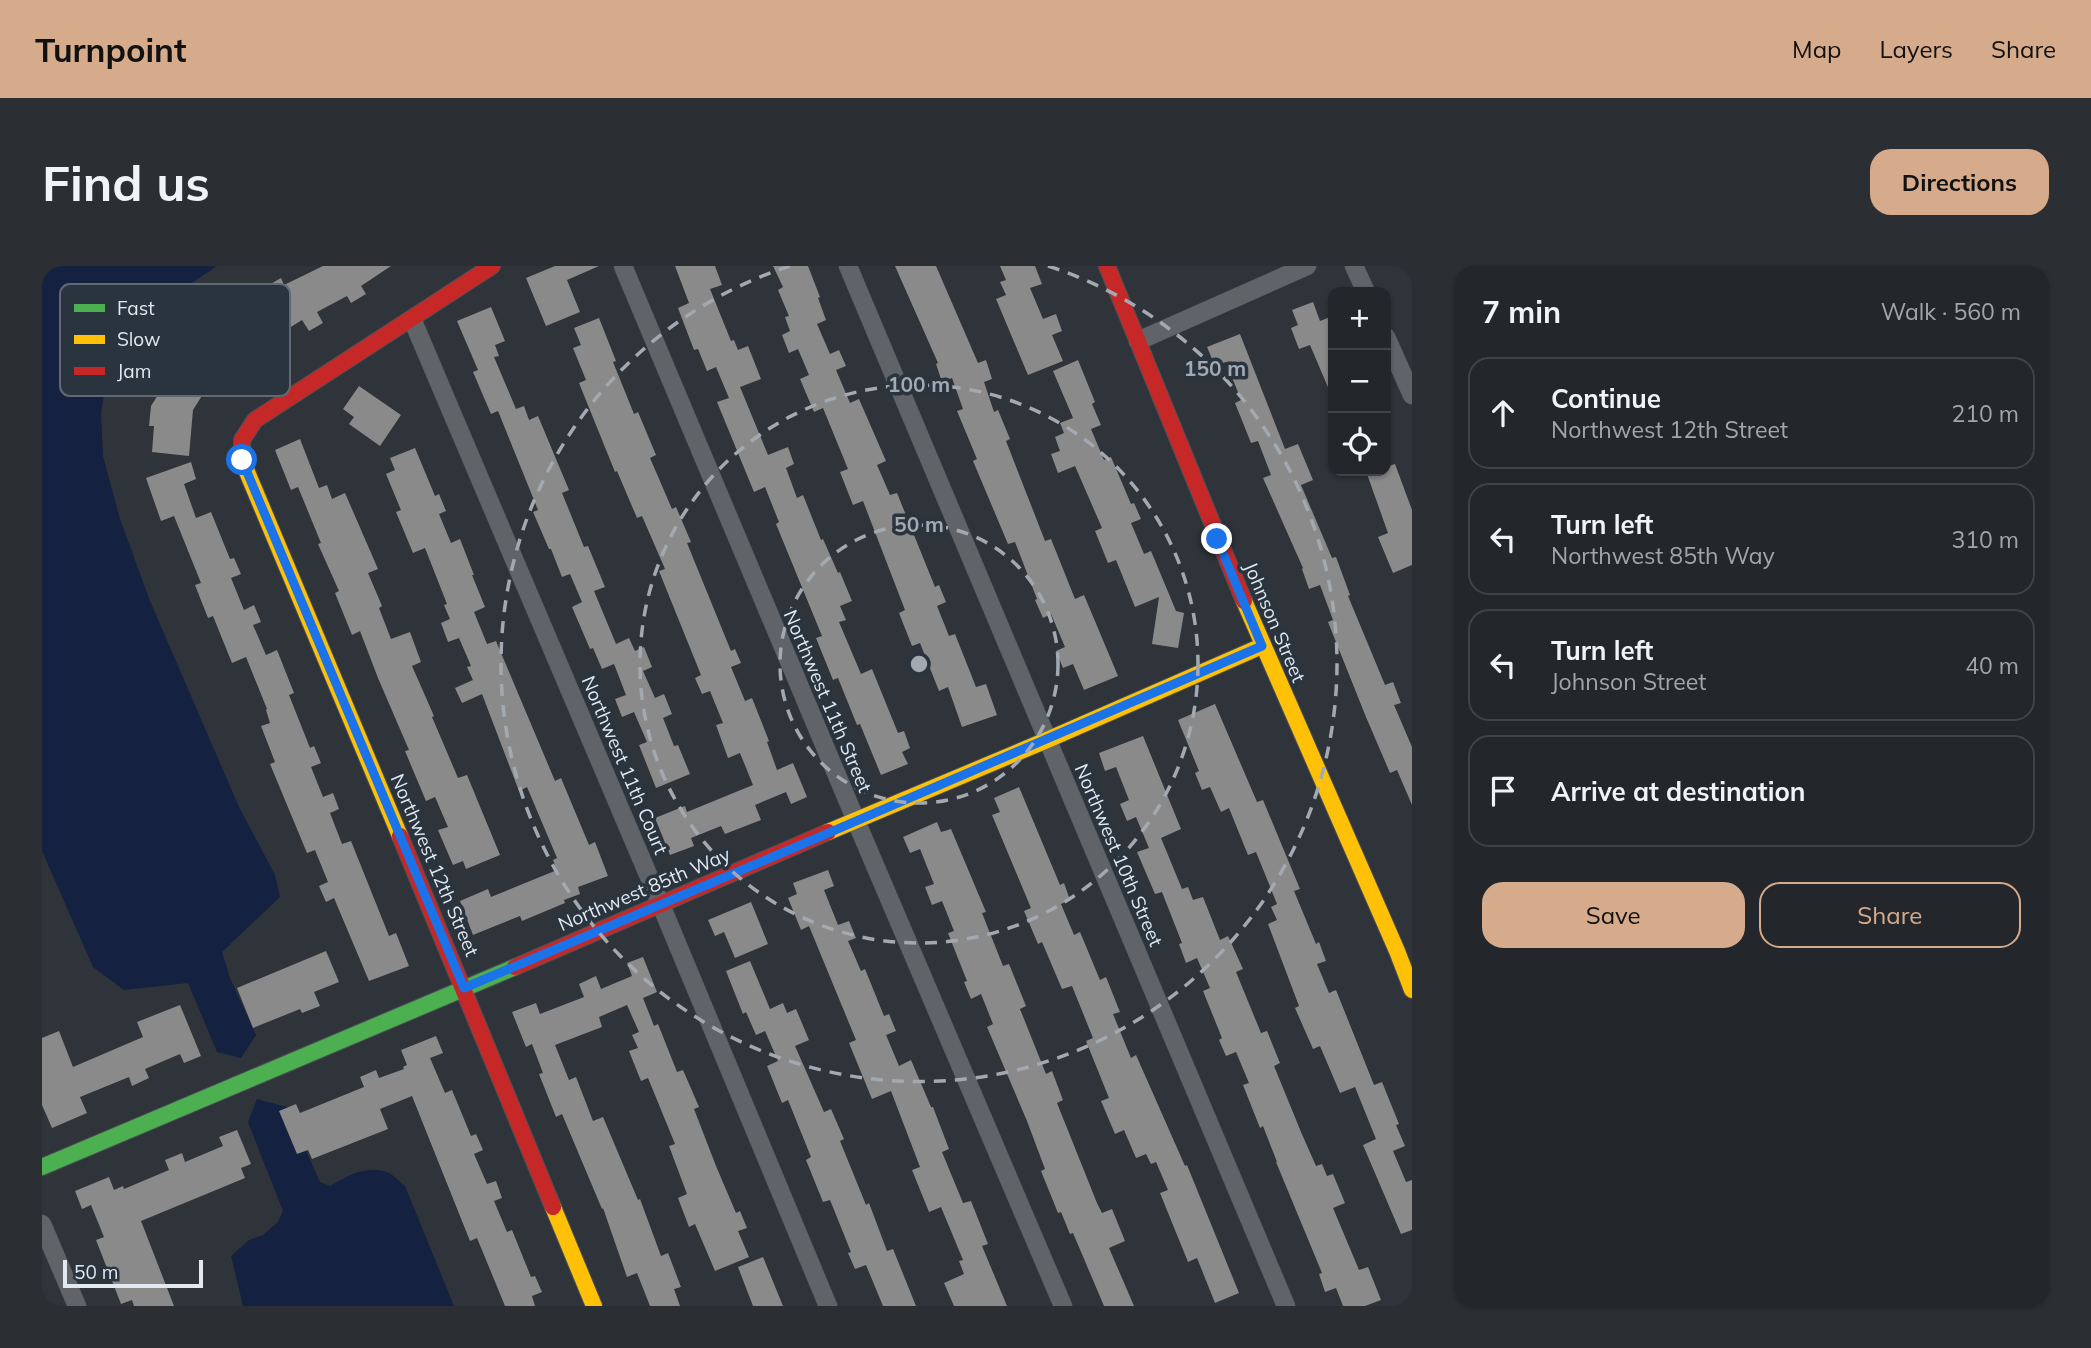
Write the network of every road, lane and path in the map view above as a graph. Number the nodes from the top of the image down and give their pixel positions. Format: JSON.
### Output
{"nodes":[{"id":1,"x":492,"y":266,"type":"edge"},
{"id":2,"x":623,"y":266,"type":"edge"},
{"id":3,"x":848,"y":266,"type":"edge"},
{"id":4,"x":1107,"y":266,"type":"edge"},
{"id":5,"x":1307,"y":266,"type":"edge"},
{"id":6,"x":1354,"y":266,"type":"edge"},
{"id":7,"x":1364,"y":287,"type":"edge"},
{"id":8,"x":412,"y":319,"type":"junction"},
{"id":9,"x":1138,"y":341,"type":"junction"},
{"id":10,"x":1391,"y":348,"type":"edge"},
{"id":11,"x":1412,"y":395,"type":"edge"},
{"id":12,"x":1262,"y":646,"type":"junction"},
{"id":13,"x":1047,"y":740,"type":"junction"},
{"id":14,"x":856,"y":820,"type":"junction"},
{"id":15,"x":661,"y":905,"type":"junction"},
{"id":16,"x":1405,"y":948,"type":"edge"},
{"id":17,"x":464,"y":988,"type":"junction"},
{"id":18,"x":1412,"y":990,"type":"edge"},
{"id":19,"x":42,"y":1167,"type":"edge"},
{"id":20,"x":42,"y":1224,"type":"edge"},
{"id":21,"x":77,"y":1306,"type":"edge"},
{"id":22,"x":594,"y":1306,"type":"edge"},
{"id":23,"x":828,"y":1306,"type":"edge"},
{"id":24,"x":1063,"y":1306,"type":"edge"},
{"id":25,"x":1286,"y":1306,"type":"edge"}],
"edges":[{"from":1,"to":8,"type":"street"},
{"from":2,"to":14,"type":"street","name":"Northwest 11th Street"},
{"from":3,"to":13,"type":"street","name":"Northwest 10th Street"},
{"from":4,"to":9,"type":"street","name":"Johnson Street"},
{"from":5,"to":9,"type":"street"},
{"from":6,"to":7,"type":"street"},
{"from":8,"to":15,"type":"street","name":"Northwest 11th Court"},
{"from":8,"to":17,"type":"street","name":"Northwest 12th Street"},
{"from":9,"to":12,"type":"street","name":"Johnson Street"},
{"from":10,"to":11,"type":"street"},
{"from":12,"to":13,"type":"street","name":"Northwest 85th Way"},
{"from":12,"to":16,"type":"street","name":"Johnson Street"},
{"from":13,"to":14,"type":"street","name":"Northwest 85th Way"},
{"from":13,"to":25,"type":"street","name":"Northwest 10th Street"},
{"from":14,"to":15,"type":"street","name":"Northwest 85th Way"},
{"from":14,"to":24,"type":"street","name":"Northwest 11th Street"},
{"from":15,"to":17,"type":"street","name":"Northwest 85th Way"},
{"from":15,"to":23,"type":"street","name":"Northwest 11th Court"},
{"from":16,"to":18,"type":"street","name":"Johnson Street"},
{"from":17,"to":19,"type":"street","name":"Northwest 85th Way"},
{"from":17,"to":22,"type":"street","name":"Northwest 12th Street"},
{"from":20,"to":21,"type":"street"}]}
